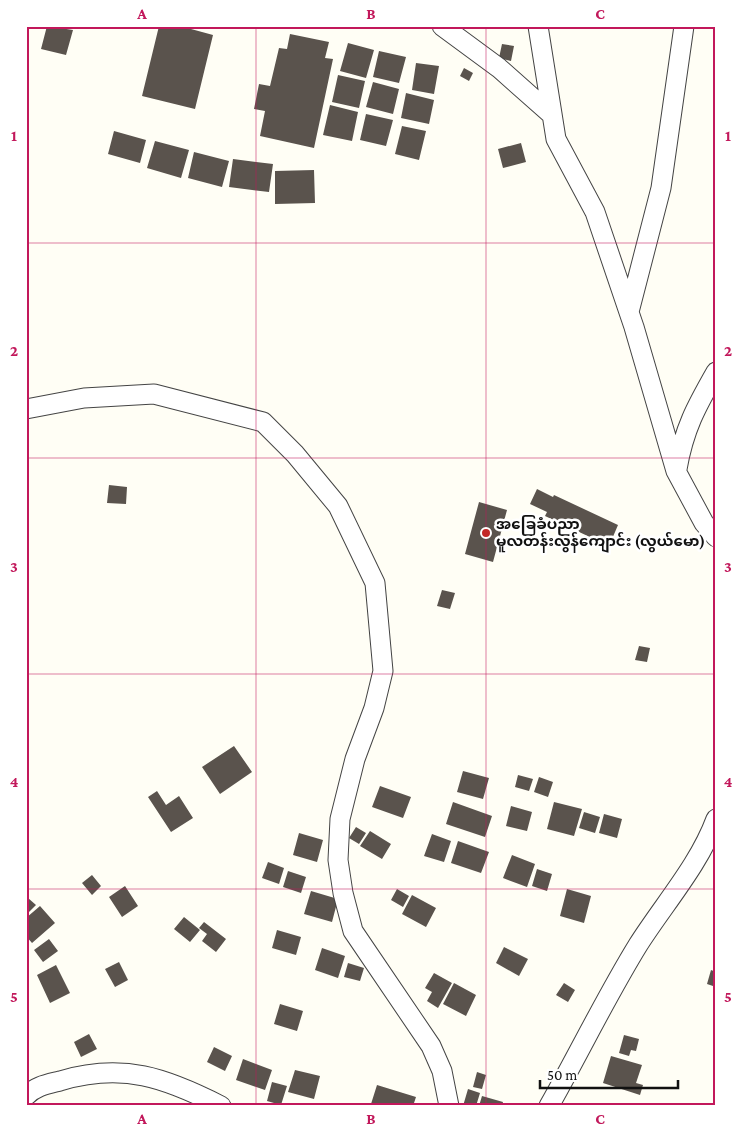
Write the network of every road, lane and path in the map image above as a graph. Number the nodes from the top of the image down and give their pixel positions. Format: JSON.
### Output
{"nodes":[{"id":1,"x":442,"y":26,"type":"edge"},
{"id":2,"x":538,"y":26,"type":"edge"},
{"id":3,"x":684,"y":26,"type":"edge"},
{"id":4,"x":552,"y":115,"type":"junction"},
{"id":5,"x":629,"y":312,"type":"junction"},
{"id":6,"x":716,"y":372,"type":"edge"},
{"id":7,"x":26,"y":409,"type":"edge"},
{"id":8,"x":676,"y":472,"type":"junction"},
{"id":9,"x":716,"y":537,"type":"edge"},
{"id":10,"x":716,"y":819,"type":"edge"},
{"id":11,"x":26,"y":1096,"type":"edge"},
{"id":12,"x":221,"y":1106,"type":"edge"},
{"id":13,"x":449,"y":1106,"type":"edge"},
{"id":14,"x":549,"y":1106,"type":"edge"}],
"edges":[{"from":1,"to":4,"type":"street"},
{"from":2,"to":4,"type":"street"},
{"from":3,"to":5,"type":"street"},
{"from":4,"to":5,"type":"street"},
{"from":5,"to":8,"type":"street"},
{"from":6,"to":8,"type":"street"},
{"from":7,"to":13,"type":"street"},
{"from":8,"to":9,"type":"street"},
{"from":10,"to":14,"type":"street"},
{"from":11,"to":12,"type":"street"}]}
